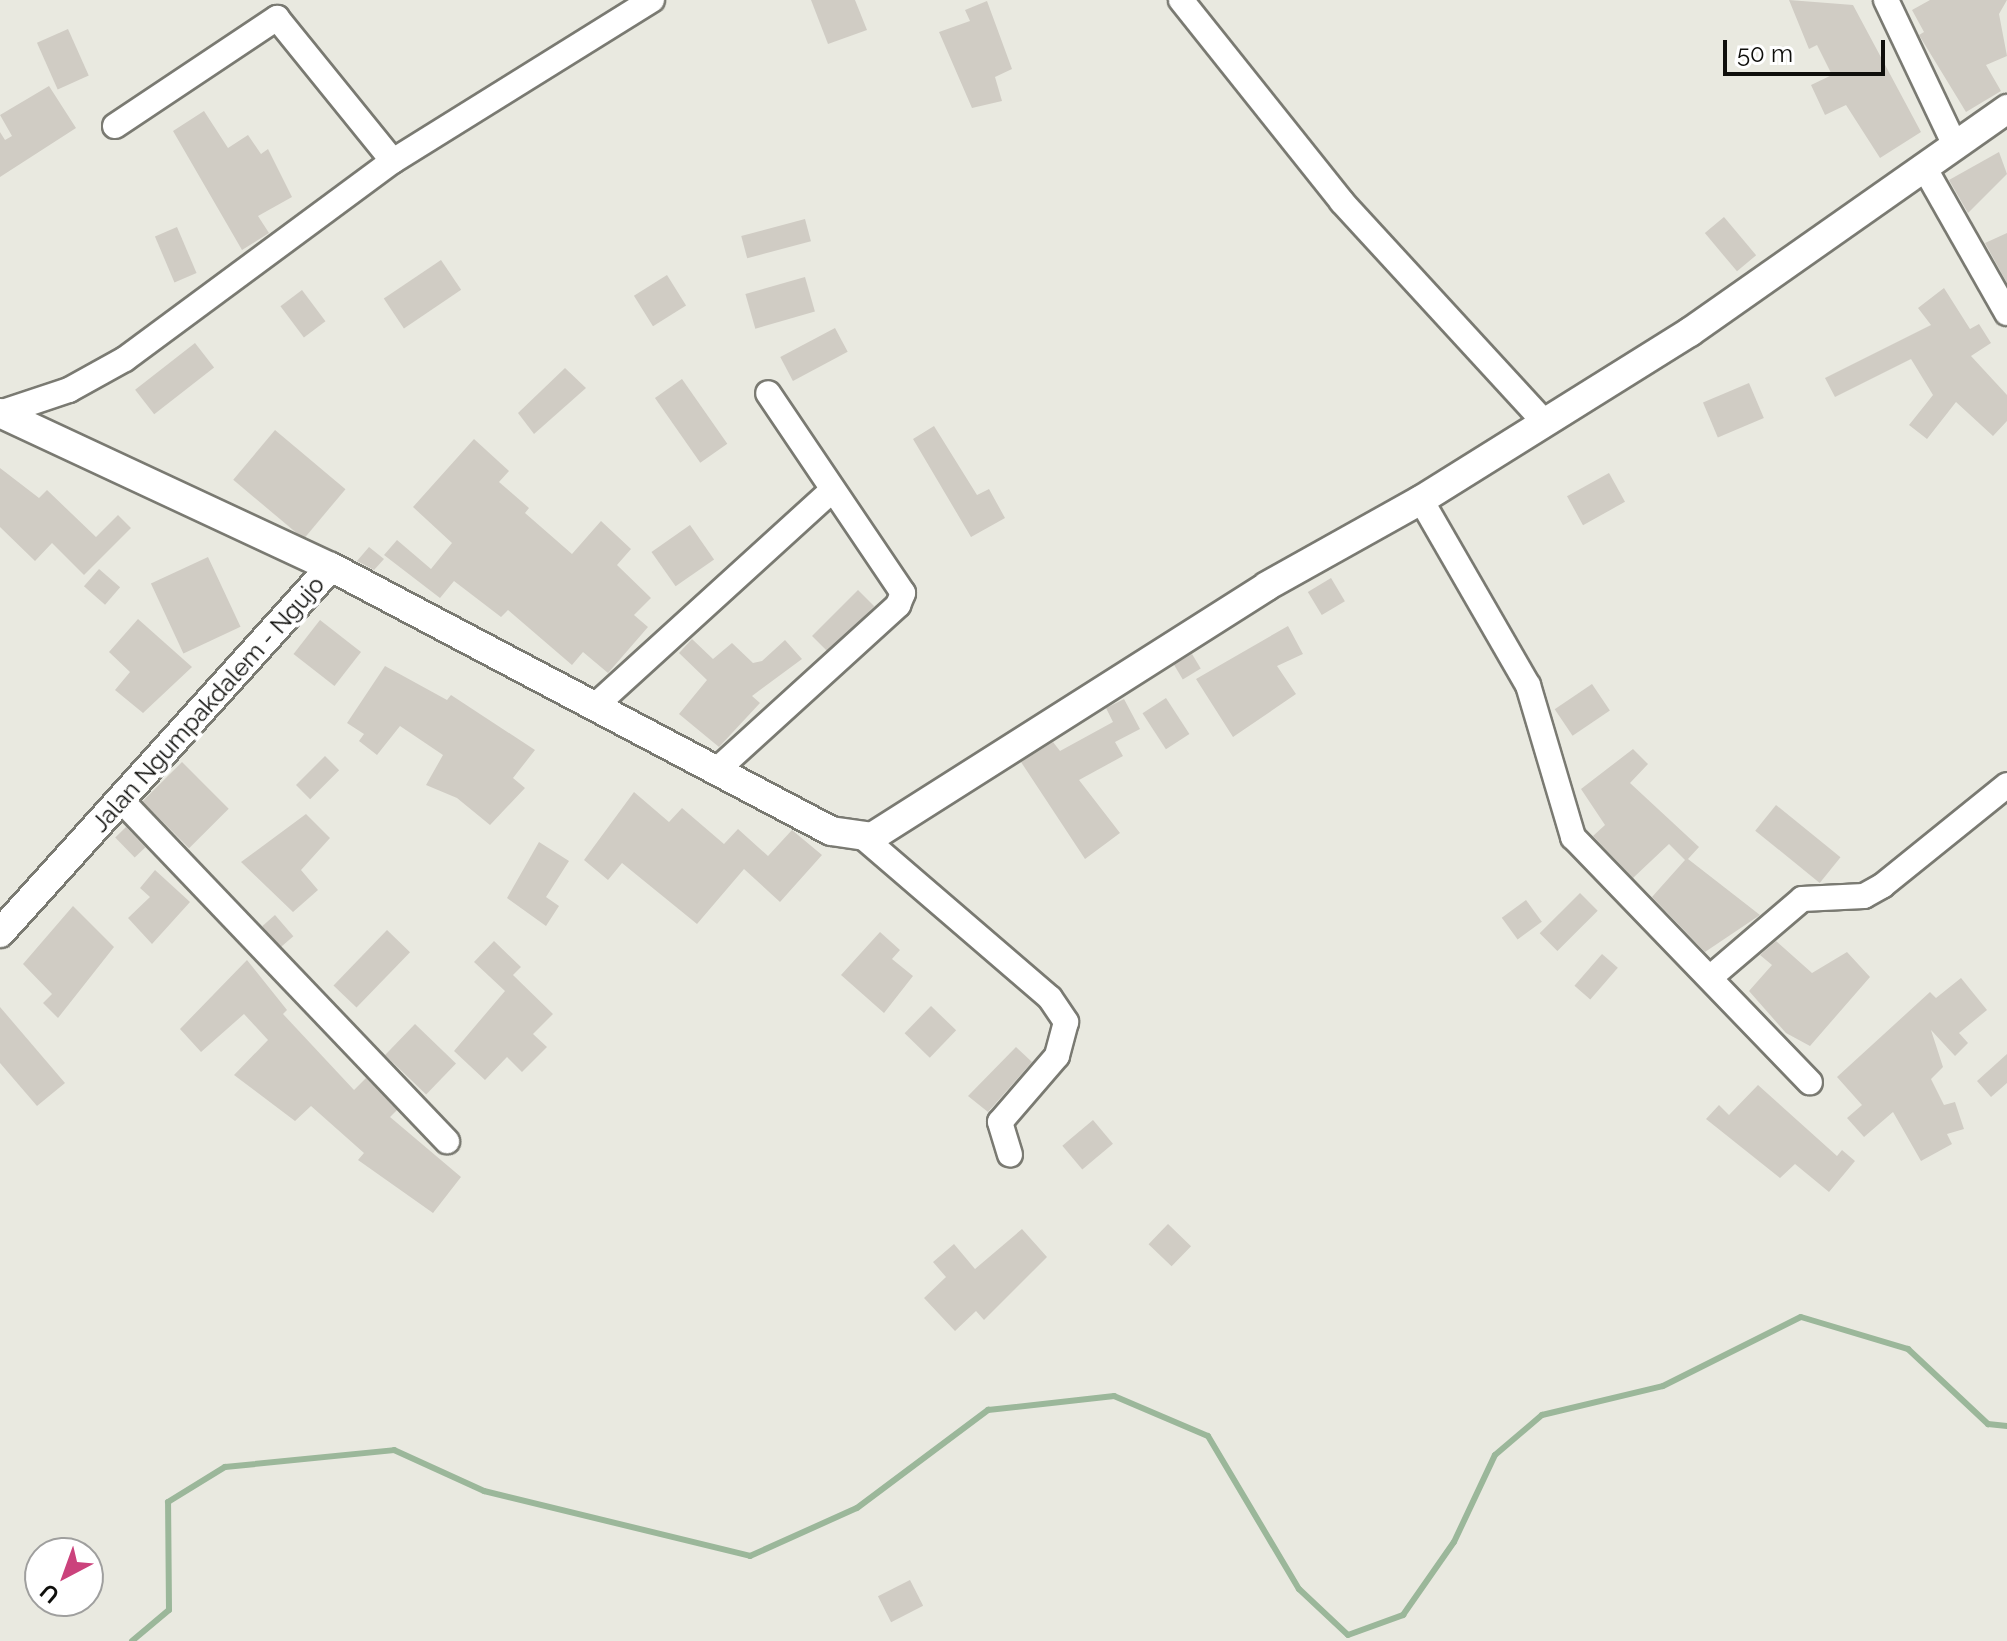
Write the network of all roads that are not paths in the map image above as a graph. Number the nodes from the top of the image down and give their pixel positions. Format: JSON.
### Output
{"nodes":[{"id":1,"x":652,"y":0,"type":"edge"},
{"id":2,"x":1181,"y":0,"type":"edge"},
{"id":3,"x":1886,"y":0,"type":"edge"},
{"id":4,"x":2007,"y":109,"type":"edge"},
{"id":5,"x":115,"y":126,"type":"dead end"},
{"id":6,"x":1955,"y":145,"type":"junction"},
{"id":7,"x":393,"y":161,"type":"junction"},
{"id":8,"x":1924,"y":167,"type":"junction"},
{"id":9,"x":2007,"y":313,"type":"edge"},
{"id":10,"x":768,"y":393,"type":"dead end"},
{"id":11,"x":0,"y":413,"type":"edge"},
{"id":12,"x":1545,"y":423,"type":"junction"},
{"id":13,"x":830,"y":492,"type":"junction"},
{"id":14,"x":1421,"y":500,"type":"junction"},
{"id":15,"x":331,"y":567,"type":"junction"},
{"id":16,"x":596,"y":705,"type":"junction"},
{"id":17,"x":718,"y":769,"type":"junction"},
{"id":18,"x":2007,"y":785,"type":"edge"},
{"id":19,"x":121,"y":800,"type":"junction"},
{"id":20,"x":864,"y":838,"type":"junction"},
{"id":21,"x":0,"y":933,"type":"edge"},
{"id":22,"x":1712,"y":976,"type":"junction"},
{"id":23,"x":1810,"y":1082,"type":"dead end"},
{"id":24,"x":447,"y":1141,"type":"dead end"},
{"id":25,"x":1010,"y":1155,"type":"dead end"}],
"edges":[{"from":1,"to":7,"type":"street"},
{"from":2,"to":12,"type":"street"},
{"from":3,"to":6,"type":"street"},
{"from":4,"to":6,"type":"street"},
{"from":5,"to":7,"type":"street"},
{"from":6,"to":8,"type":"street"},
{"from":7,"to":11,"type":"street"},
{"from":8,"to":9,"type":"street"},
{"from":8,"to":12,"type":"street"},
{"from":10,"to":13,"type":"street"},
{"from":11,"to":15,"type":"street","name":"Jalan Ngumpakdalem - Ngujo"},
{"from":12,"to":14,"type":"street"},
{"from":13,"to":16,"type":"street"},
{"from":13,"to":17,"type":"street"},
{"from":14,"to":20,"type":"street"},
{"from":14,"to":22,"type":"street"},
{"from":15,"to":16,"type":"street"},
{"from":15,"to":19,"type":"street","name":"Jalan Ngumpakdalem - Ngujo"},
{"from":16,"to":17,"type":"street"},
{"from":17,"to":20,"type":"street"},
{"from":18,"to":22,"type":"street"},
{"from":19,"to":21,"type":"street","name":"Jalan Ngumpakdalem - Ngujo"},
{"from":19,"to":24,"type":"street"},
{"from":20,"to":25,"type":"street"},
{"from":22,"to":23,"type":"street"}]}
